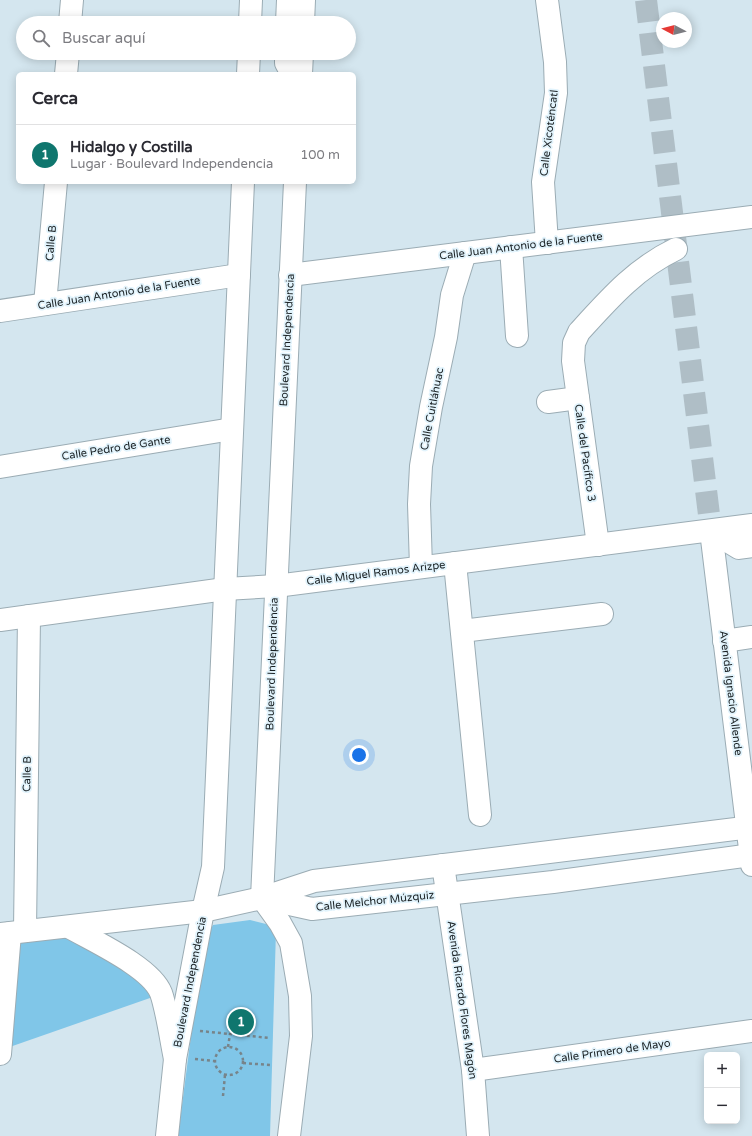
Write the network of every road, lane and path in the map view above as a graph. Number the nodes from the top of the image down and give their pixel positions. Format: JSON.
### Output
{"nodes":[{"id":1,"x":72,"y":0,"type":"edge"},
{"id":2,"x":251,"y":0,"type":"edge"},
{"id":3,"x":288,"y":0,"type":"edge"},
{"id":4,"x":304,"y":0,"type":"edge"},
{"id":5,"x":547,"y":0,"type":"edge"},
{"id":6,"x":71,"y":16,"type":"edge"},
{"id":7,"x":250,"y":16,"type":"edge"},
{"id":8,"x":287,"y":16,"type":"edge"},
{"id":9,"x":303,"y":16,"type":"edge"},
{"id":10,"x":67,"y":60,"type":"edge"},
{"id":11,"x":249,"y":60,"type":"edge"},
{"id":12,"x":286,"y":60,"type":"edge"},
{"id":13,"x":302,"y":60,"type":"edge"},
{"id":14,"x":66,"y":72,"type":"edge"},
{"id":15,"x":248,"y":72,"type":"edge"},
{"id":16,"x":291,"y":72,"type":"edge"},
{"id":17,"x":301,"y":72,"type":"edge"},
{"id":18,"x":56,"y":184,"type":"edge"},
{"id":19,"x":243,"y":184,"type":"edge"},
{"id":20,"x":295,"y":184,"type":"edge"},
{"id":21,"x":752,"y":217,"type":"edge"},
{"id":22,"x":547,"y":243,"type":"junction"},
{"id":23,"x":511,"y":247,"type":"junction"},
{"id":24,"x":676,"y":249,"type":"dead end"},
{"id":25,"x":465,"y":253,"type":"junction"},
{"id":26,"x":239,"y":275,"type":"junction"},
{"id":27,"x":290,"y":275,"type":"junction"},
{"id":28,"x":46,"y":304,"type":"junction"},
{"id":29,"x":0,"y":311,"type":"edge"},
{"id":30,"x":517,"y":336,"type":"dead end"},
{"id":31,"x":578,"y":398,"type":"junction"},
{"id":32,"x":548,"y":402,"type":"dead end"},
{"id":33,"x":232,"y":429,"type":"junction"},
{"id":34,"x":0,"y":467,"type":"edge"},
{"id":35,"x":752,"y":525,"type":"edge"},
{"id":36,"x":711,"y":531,"type":"junction"},
{"id":37,"x":598,"y":545,"type":"junction"},
{"id":38,"x":752,"y":546,"type":"edge"},
{"id":39,"x":455,"y":563,"type":"junction"},
{"id":40,"x":421,"y":567,"type":"junction"},
{"id":41,"x":276,"y":586,"type":"junction"},
{"id":42,"x":225,"y":589,"type":"junction"},
{"id":43,"x":602,"y":614,"type":"dead end"},
{"id":44,"x":29,"y":616,"type":"junction"},
{"id":45,"x":0,"y":620,"type":"edge"},
{"id":46,"x":462,"y":631,"type":"junction"},
{"id":47,"x":752,"y":637,"type":"edge"},
{"id":48,"x":724,"y":641,"type":"junction"},
{"id":49,"x":744,"y":736,"type":"edge"},
{"id":50,"x":480,"y":815,"type":"dead end"},
{"id":51,"x":750,"y":827,"type":"edge"},
{"id":52,"x":752,"y":858,"type":"edge"},
{"id":53,"x":443,"y":865,"type":"junction"},
{"id":54,"x":447,"y":893,"type":"junction"},
{"id":55,"x":262,"y":898,"type":"junction"},
{"id":56,"x":204,"y":911,"type":"junction"},
{"id":57,"x":69,"y":927,"type":"junction"},
{"id":58,"x":11,"y":933,"type":"edge"},
{"id":59,"x":193,"y":1030,"type":"dead end"},
{"id":60,"x":752,"y":1031,"type":"edge"},
{"id":61,"x":230,"y":1034,"type":"junction"},
{"id":62,"x":270,"y":1038,"type":"dead end"},
{"id":63,"x":228,"y":1047,"type":"junction"},
{"id":64,"x":0,"y":1054,"type":"edge"},
{"id":65,"x":182,"y":1059,"type":"junction"},
{"id":66,"x":214,"y":1061,"type":"junction"},
{"id":67,"x":242,"y":1063,"type":"junction"},
{"id":68,"x":270,"y":1066,"type":"dead end"},
{"id":69,"x":473,"y":1070,"type":"junction"},
{"id":70,"x":226,"y":1075,"type":"junction"},
{"id":71,"x":223,"y":1096,"type":"dead end"},
{"id":72,"x":167,"y":1136,"type":"edge"},
{"id":73,"x":289,"y":1136,"type":"edge"},
{"id":74,"x":478,"y":1136,"type":"edge"}],
"edges":[{"from":1,"to":6,"type":"main road"},
{"from":2,"to":7,"type":"main road"},
{"from":3,"to":8,"type":"main road"},
{"from":4,"to":9,"type":"main road"},
{"from":5,"to":22,"type":"main road","name":"Calle Xicoténcatl"},
{"from":10,"to":14,"type":"main road"},
{"from":11,"to":15,"type":"main road"},
{"from":12,"to":16,"type":"main road"},
{"from":13,"to":17,"type":"main road"},
{"from":18,"to":28,"type":"main road","name":"Calle B"},
{"from":19,"to":26,"type":"main road","name":"Boulevard Independencia"},
{"from":20,"to":27,"type":"main road","name":"Boulevard Independencia"},
{"from":21,"to":22,"type":"main road","name":"Calle Juan Antonio de la Fuente"},
{"from":22,"to":23,"type":"main road","name":"Calle Juan Antonio de la Fuente"},
{"from":23,"to":25,"type":"main road","name":"Calle Juan Antonio de la Fuente"},
{"from":23,"to":30,"type":"main road"},
{"from":24,"to":31,"type":"main road","name":"Calle del Pacífico 3"},
{"from":25,"to":27,"type":"main road","name":"Calle Juan Antonio de la Fuente"},
{"from":25,"to":40,"type":"main road","name":"Calle Cuitláhuac"},
{"from":26,"to":28,"type":"main road","name":"Calle Juan Antonio de la Fuente"},
{"from":26,"to":33,"type":"main road","name":"Boulevard Independencia"},
{"from":27,"to":41,"type":"main road","name":"Boulevard Independencia"},
{"from":28,"to":29,"type":"main road","name":"Calle Juan Antonio de la Fuente"},
{"from":31,"to":32,"type":"main road"},
{"from":31,"to":37,"type":"main road","name":"Calle del Pacífico 3"},
{"from":33,"to":34,"type":"main road","name":"Calle Pedro de Gante"},
{"from":33,"to":42,"type":"main road","name":"Boulevard Independencia"},
{"from":35,"to":36,"type":"main road","name":"Calle Miguel Ramos Arizpe"},
{"from":36,"to":37,"type":"main road","name":"Calle Miguel Ramos Arizpe"},
{"from":36,"to":38,"type":"main road"},
{"from":36,"to":48,"type":"main road","name":"Avenida Ignacio Allende"},
{"from":37,"to":39,"type":"main road","name":"Calle Miguel Ramos Arizpe"},
{"from":39,"to":40,"type":"main road","name":"Calle Miguel Ramos Arizpe"},
{"from":39,"to":46,"type":"main road"},
{"from":40,"to":41,"type":"main road","name":"Calle Miguel Ramos Arizpe"},
{"from":41,"to":42,"type":"main road","name":"Calle Miguel Ramos Arizpe"},
{"from":41,"to":55,"type":"main road","name":"Boulevard Independencia"},
{"from":42,"to":44,"type":"main road","name":"Calle Miguel Ramos Arizpe"},
{"from":42,"to":56,"type":"main road","name":"Boulevard Independencia"},
{"from":43,"to":46,"type":"main road"},
{"from":44,"to":45,"type":"main road","name":"Calle Miguel Ramos Arizpe"},
{"from":44,"to":58,"type":"main road","name":"Calle B"},
{"from":46,"to":50,"type":"main road"},
{"from":47,"to":48,"type":"main road"},
{"from":48,"to":49,"type":"main road","name":"Avenida Ignacio Allende"},
{"from":49,"to":51,"type":"main road","name":"Avenida Ignacio Allende"},
{"from":51,"to":52,"type":"main road","name":"Avenida Ignacio Allende"},
{"from":51,"to":53,"type":"main road"},
{"from":52,"to":54,"type":"main road","name":"Calle Melchor Múzquiz"},
{"from":53,"to":54,"type":"main road","name":"Avenida Ricardo Flores Magón"},
{"from":53,"to":55,"type":"main road"},
{"from":54,"to":55,"type":"main road","name":"Calle Melchor Múzquiz"},
{"from":54,"to":69,"type":"main road","name":"Avenida Ricardo Flores Magón"},
{"from":55,"to":56,"type":"main road","name":"Calle Melchor Múzquiz"},
{"from":55,"to":73,"type":"main road"},
{"from":56,"to":57,"type":"main road","name":"Calle Melchor Múzquiz"},
{"from":56,"to":65,"type":"main road","name":"Boulevard Independencia"},
{"from":57,"to":58,"type":"main road","name":"Calle Melchor Múzquiz"},
{"from":57,"to":65,"type":"main road"},
{"from":58,"to":64,"type":"main road","name":"Calle B"},
{"from":59,"to":61,"type":"path"},
{"from":60,"to":69,"type":"main road","name":"Calle Primero de Mayo"},
{"from":61,"to":62,"type":"path"},
{"from":61,"to":63,"type":"path"},
{"from":63,"to":66,"type":"path"},
{"from":63,"to":67,"type":"path"},
{"from":65,"to":66,"type":"path"},
{"from":65,"to":72,"type":"main road","name":"Boulevard Independencia"},
{"from":66,"to":70,"type":"path"},
{"from":67,"to":68,"type":"path"},
{"from":67,"to":70,"type":"path"},
{"from":69,"to":74,"type":"main road","name":"Avenida Ricardo Flores Magón"},
{"from":70,"to":71,"type":"path"}]}
